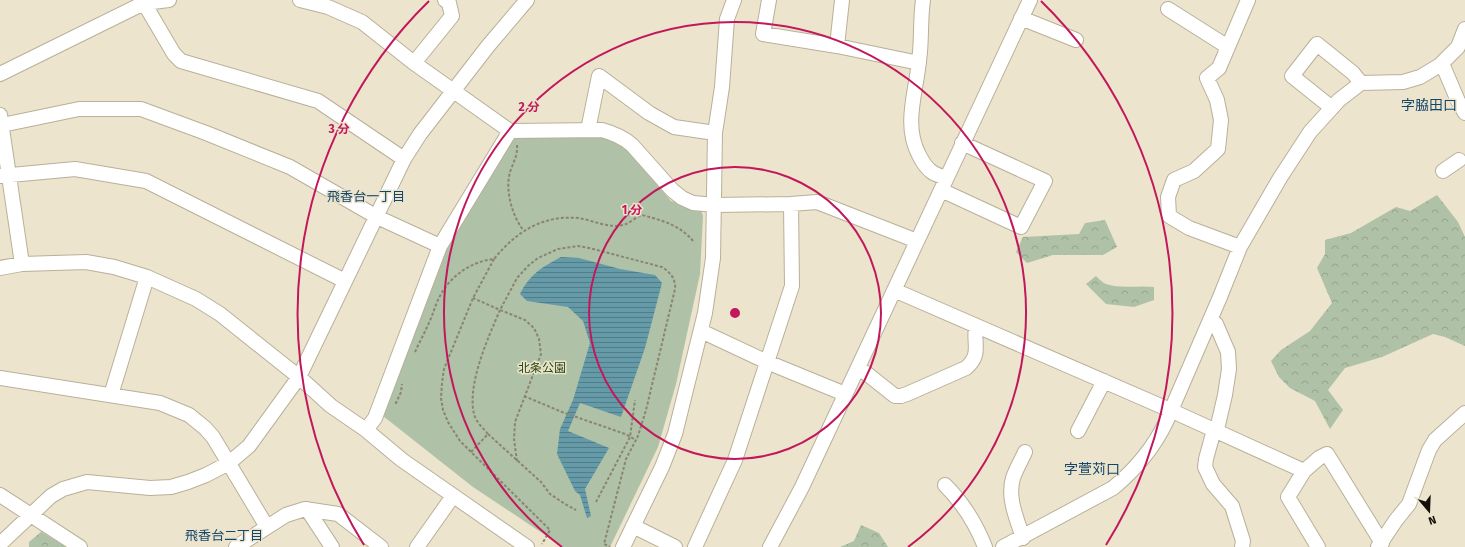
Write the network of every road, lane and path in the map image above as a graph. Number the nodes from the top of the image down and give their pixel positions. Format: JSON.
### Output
{"nodes":[{"id":1,"x":169,"y":0,"type":"edge"},
{"id":2,"x":300,"y":0,"type":"edge"},
{"id":3,"x":445,"y":0,"type":"edge"},
{"id":4,"x":527,"y":0,"type":"edge"},
{"id":5,"x":734,"y":0,"type":"edge"},
{"id":6,"x":769,"y":0,"type":"edge"},
{"id":7,"x":842,"y":0,"type":"edge"},
{"id":8,"x":923,"y":0,"type":"edge"},
{"id":9,"x":1030,"y":0,"type":"edge"},
{"id":10,"x":1248,"y":0,"type":"edge"},
{"id":11,"x":144,"y":3,"type":"junction"},
{"id":12,"x":328,"y":4,"type":"edge"},
{"id":13,"x":1168,"y":9,"type":"dead end"},
{"id":14,"x":1021,"y":18,"type":"junction"},
{"id":15,"x":1465,"y":29,"type":"edge"},
{"id":16,"x":1076,"y":40,"type":"dead end"},
{"id":17,"x":837,"y":46,"type":"junction"},
{"id":18,"x":1228,"y":47,"type":"junction"},
{"id":19,"x":1461,"y":50,"type":"edge"},
{"id":20,"x":414,"y":62,"type":"junction"},
{"id":21,"x":919,"y":63,"type":"junction"},
{"id":22,"x":1440,"y":65,"type":"junction"},
{"id":23,"x":0,"y":74,"type":"edge"},
{"id":24,"x":1361,"y":83,"type":"junction"},
{"id":25,"x":455,"y":91,"type":"junction"},
{"id":26,"x":1332,"y":108,"type":"junction"},
{"id":27,"x":1465,"y":113,"type":"edge"},
{"id":28,"x":1,"y":120,"type":"edge"},
{"id":29,"x":588,"y":130,"type":"junction"},
{"id":30,"x":509,"y":133,"type":"junction"},
{"id":31,"x":715,"y":133,"type":"junction"},
{"id":32,"x":962,"y":142,"type":"junction"},
{"id":33,"x":404,"y":159,"type":"junction"},
{"id":34,"x":1463,"y":162,"type":"edge"},
{"id":35,"x":1443,"y":171,"type":"dead end"},
{"id":36,"x":4,"y":176,"type":"edge"},
{"id":37,"x":943,"y":184,"type":"junction"},
{"id":38,"x":791,"y":204,"type":"junction"},
{"id":39,"x":715,"y":205,"type":"junction"},
{"id":40,"x":378,"y":217,"type":"junction"},
{"id":41,"x":524,"y":230,"type":"junction"},
{"id":42,"x":693,"y":241,"type":"dead end"},
{"id":43,"x":916,"y":241,"type":"junction"},
{"id":44,"x":440,"y":246,"type":"junction"},
{"id":45,"x":1240,"y":247,"type":"junction"},
{"id":46,"x":494,"y":259,"type":"junction"},
{"id":47,"x":22,"y":264,"type":"junction"},
{"id":48,"x":0,"y":268,"type":"edge"},
{"id":49,"x":147,"y":277,"type":"junction"},
{"id":50,"x":345,"y":281,"type":"junction"},
{"id":51,"x":894,"y":290,"type":"junction"},
{"id":52,"x":473,"y":298,"type":"junction"},
{"id":53,"x":500,"y":310,"type":"junction"},
{"id":54,"x":1210,"y":320,"type":"junction"},
{"id":55,"x":976,"y":326,"type":"junction"},
{"id":56,"x":701,"y":331,"type":"junction"},
{"id":57,"x":412,"y":359,"type":"dead end"},
{"id":58,"x":767,"y":362,"type":"junction"},
{"id":59,"x":856,"y":369,"type":"junction"},
{"id":60,"x":0,"y":378,"type":"edge"},
{"id":61,"x":299,"y":378,"type":"junction"},
{"id":62,"x":403,"y":381,"type":"dead end"},
{"id":63,"x":1104,"y":381,"type":"junction"},
{"id":64,"x":845,"y":394,"type":"junction"},
{"id":65,"x":111,"y":395,"type":"junction"},
{"id":66,"x":524,"y":396,"type":"junction"},
{"id":67,"x":382,"y":399,"type":"junction"},
{"id":68,"x":635,"y":400,"type":"dead end"},
{"id":69,"x":1170,"y":410,"type":"junction"},
{"id":70,"x":1465,"y":413,"type":"edge"},
{"id":71,"x":366,"y":430,"type":"junction"},
{"id":72,"x":1078,"y":431,"type":"dead end"},
{"id":73,"x":1216,"y":431,"type":"junction"},
{"id":74,"x":488,"y":434,"type":"junction"},
{"id":75,"x":630,"y":438,"type":"junction"},
{"id":76,"x":636,"y":440,"type":"junction"},
{"id":77,"x":471,"y":452,"type":"junction"},
{"id":78,"x":1025,"y":452,"type":"dead end"},
{"id":79,"x":517,"y":461,"type":"junction"},
{"id":80,"x":229,"y":463,"type":"junction"},
{"id":81,"x":1304,"y":471,"type":"junction"},
{"id":82,"x":946,"y":485,"type":"dead end"},
{"id":83,"x":0,"y":495,"type":"edge"},
{"id":84,"x":453,"y":496,"type":"junction"},
{"id":85,"x":596,"y":502,"type":"dead end"},
{"id":86,"x":307,"y":509,"type":"junction"},
{"id":87,"x":576,"y":510,"type":"dead end"},
{"id":88,"x":32,"y":515,"type":"junction"},
{"id":89,"x":633,"y":526,"type":"junction"},
{"id":90,"x":267,"y":528,"type":"junction"},
{"id":91,"x":1023,"y":538,"type":"junction"},
{"id":92,"x":0,"y":544,"type":"edge"},
{"id":93,"x":542,"y":544,"type":"dead end"},
{"id":94,"x":1380,"y":545,"type":"edge"},
{"id":95,"x":80,"y":547,"type":"edge"},
{"id":96,"x":236,"y":547,"type":"edge"},
{"id":97,"x":332,"y":547,"type":"edge"},
{"id":98,"x":381,"y":547,"type":"edge"},
{"id":99,"x":417,"y":547,"type":"edge"},
{"id":100,"x":527,"y":547,"type":"edge"},
{"id":101,"x":611,"y":547,"type":"edge"},
{"id":102,"x":623,"y":547,"type":"edge"},
{"id":103,"x":675,"y":547,"type":"edge"},
{"id":104,"x":695,"y":547,"type":"edge"},
{"id":105,"x":770,"y":547,"type":"edge"},
{"id":106,"x":985,"y":547,"type":"edge"},
{"id":107,"x":1003,"y":547,"type":"edge"},
{"id":108,"x":1242,"y":547,"type":"edge"},
{"id":109,"x":1318,"y":547,"type":"edge"}],
"edges":[{"from":1,"to":11,"type":"street"},
{"from":2,"to":12,"type":"street"},
{"from":3,"to":20,"type":"street"},
{"from":4,"to":25,"type":"street"},
{"from":5,"to":31,"type":"street"},
{"from":6,"to":17,"type":"street"},
{"from":7,"to":17,"type":"street"},
{"from":8,"to":21,"type":"street"},
{"from":9,"to":14,"type":"street"},
{"from":10,"to":18,"type":"street"},
{"from":11,"to":23,"type":"street"},
{"from":11,"to":33,"type":"street"},
{"from":12,"to":20,"type":"street"},
{"from":13,"to":18,"type":"street"},
{"from":14,"to":16,"type":"street"},
{"from":14,"to":32,"type":"street"},
{"from":15,"to":19,"type":"street"},
{"from":17,"to":21,"type":"street"},
{"from":18,"to":45,"type":"street"},
{"from":19,"to":22,"type":"street"},
{"from":20,"to":25,"type":"street"},
{"from":21,"to":37,"type":"street"},
{"from":22,"to":24,"type":"street"},
{"from":22,"to":27,"type":"street"},
{"from":24,"to":26,"type":"street"},
{"from":24,"to":26,"type":"street"},
{"from":25,"to":30,"type":"street"},
{"from":25,"to":33,"type":"street"},
{"from":26,"to":45,"type":"street"},
{"from":28,"to":36,"type":"street"},
{"from":28,"to":40,"type":"street"},
{"from":29,"to":30,"type":"street"},
{"from":29,"to":31,"type":"street"},
{"from":29,"to":39,"type":"street"},
{"from":30,"to":41,"type":"path"},
{"from":30,"to":44,"type":"street"},
{"from":31,"to":39,"type":"street"},
{"from":32,"to":37,"type":"street"},
{"from":32,"to":37,"type":"street"},
{"from":33,"to":40,"type":"street"},
{"from":34,"to":35,"type":"street"},
{"from":36,"to":47,"type":"street"},
{"from":36,"to":50,"type":"street"},
{"from":37,"to":43,"type":"street"},
{"from":38,"to":39,"type":"street"},
{"from":38,"to":43,"type":"street"},
{"from":38,"to":58,"type":"street"},
{"from":39,"to":56,"type":"street"},
{"from":40,"to":44,"type":"street"},
{"from":40,"to":50,"type":"street"},
{"from":41,"to":42,"type":"path"},
{"from":41,"to":46,"type":"path"},
{"from":43,"to":51,"type":"street"},
{"from":44,"to":67,"type":"street"},
{"from":45,"to":54,"type":"street"},
{"from":46,"to":52,"type":"path"},
{"from":46,"to":57,"type":"path"},
{"from":47,"to":48,"type":"street"},
{"from":47,"to":49,"type":"street"},
{"from":49,"to":61,"type":"street"},
{"from":49,"to":65,"type":"street"},
{"from":50,"to":61,"type":"street"},
{"from":51,"to":55,"type":"street"},
{"from":51,"to":59,"type":"street"},
{"from":52,"to":53,"type":"path"},
{"from":52,"to":77,"type":"path"},
{"from":53,"to":66,"type":"path"},
{"from":53,"to":74,"type":"path"},
{"from":53,"to":76,"type":"path"},
{"from":54,"to":69,"type":"street"},
{"from":54,"to":73,"type":"street"},
{"from":55,"to":59,"type":"street"},
{"from":55,"to":63,"type":"street"},
{"from":56,"to":58,"type":"street"},
{"from":56,"to":89,"type":"street"},
{"from":58,"to":64,"type":"street"},
{"from":58,"to":104,"type":"street"},
{"from":59,"to":64,"type":"street"},
{"from":60,"to":65,"type":"street"},
{"from":61,"to":71,"type":"street"},
{"from":61,"to":80,"type":"street"},
{"from":62,"to":67,"type":"path"},
{"from":63,"to":69,"type":"street"},
{"from":63,"to":72,"type":"street"},
{"from":64,"to":105,"type":"street"},
{"from":65,"to":80,"type":"street"},
{"from":66,"to":75,"type":"path"},
{"from":66,"to":79,"type":"path"},
{"from":67,"to":71,"type":"street"},
{"from":68,"to":75,"type":"path"},
{"from":69,"to":73,"type":"street"},
{"from":69,"to":91,"type":"street"},
{"from":70,"to":94,"type":"street"},
{"from":71,"to":84,"type":"street"},
{"from":73,"to":81,"type":"street"},
{"from":73,"to":108,"type":"street"},
{"from":74,"to":77,"type":"path"},
{"from":74,"to":79,"type":"path"},
{"from":75,"to":76,"type":"path"},
{"from":75,"to":85,"type":"path"},
{"from":76,"to":101,"type":"path"},
{"from":77,"to":93,"type":"path"},
{"from":78,"to":91,"type":"street"},
{"from":79,"to":87,"type":"path"},
{"from":80,"to":88,"type":"street"},
{"from":80,"to":90,"type":"street"},
{"from":81,"to":94,"type":"street"},
{"from":81,"to":109,"type":"street"},
{"from":82,"to":106,"type":"street"},
{"from":83,"to":88,"type":"street"},
{"from":84,"to":99,"type":"street"},
{"from":84,"to":100,"type":"street"},
{"from":86,"to":90,"type":"street"},
{"from":86,"to":97,"type":"street"},
{"from":86,"to":98,"type":"street"},
{"from":88,"to":92,"type":"street"},
{"from":88,"to":95,"type":"street"},
{"from":89,"to":102,"type":"street"},
{"from":89,"to":103,"type":"street"},
{"from":90,"to":96,"type":"street"},
{"from":91,"to":107,"type":"street"}]}
